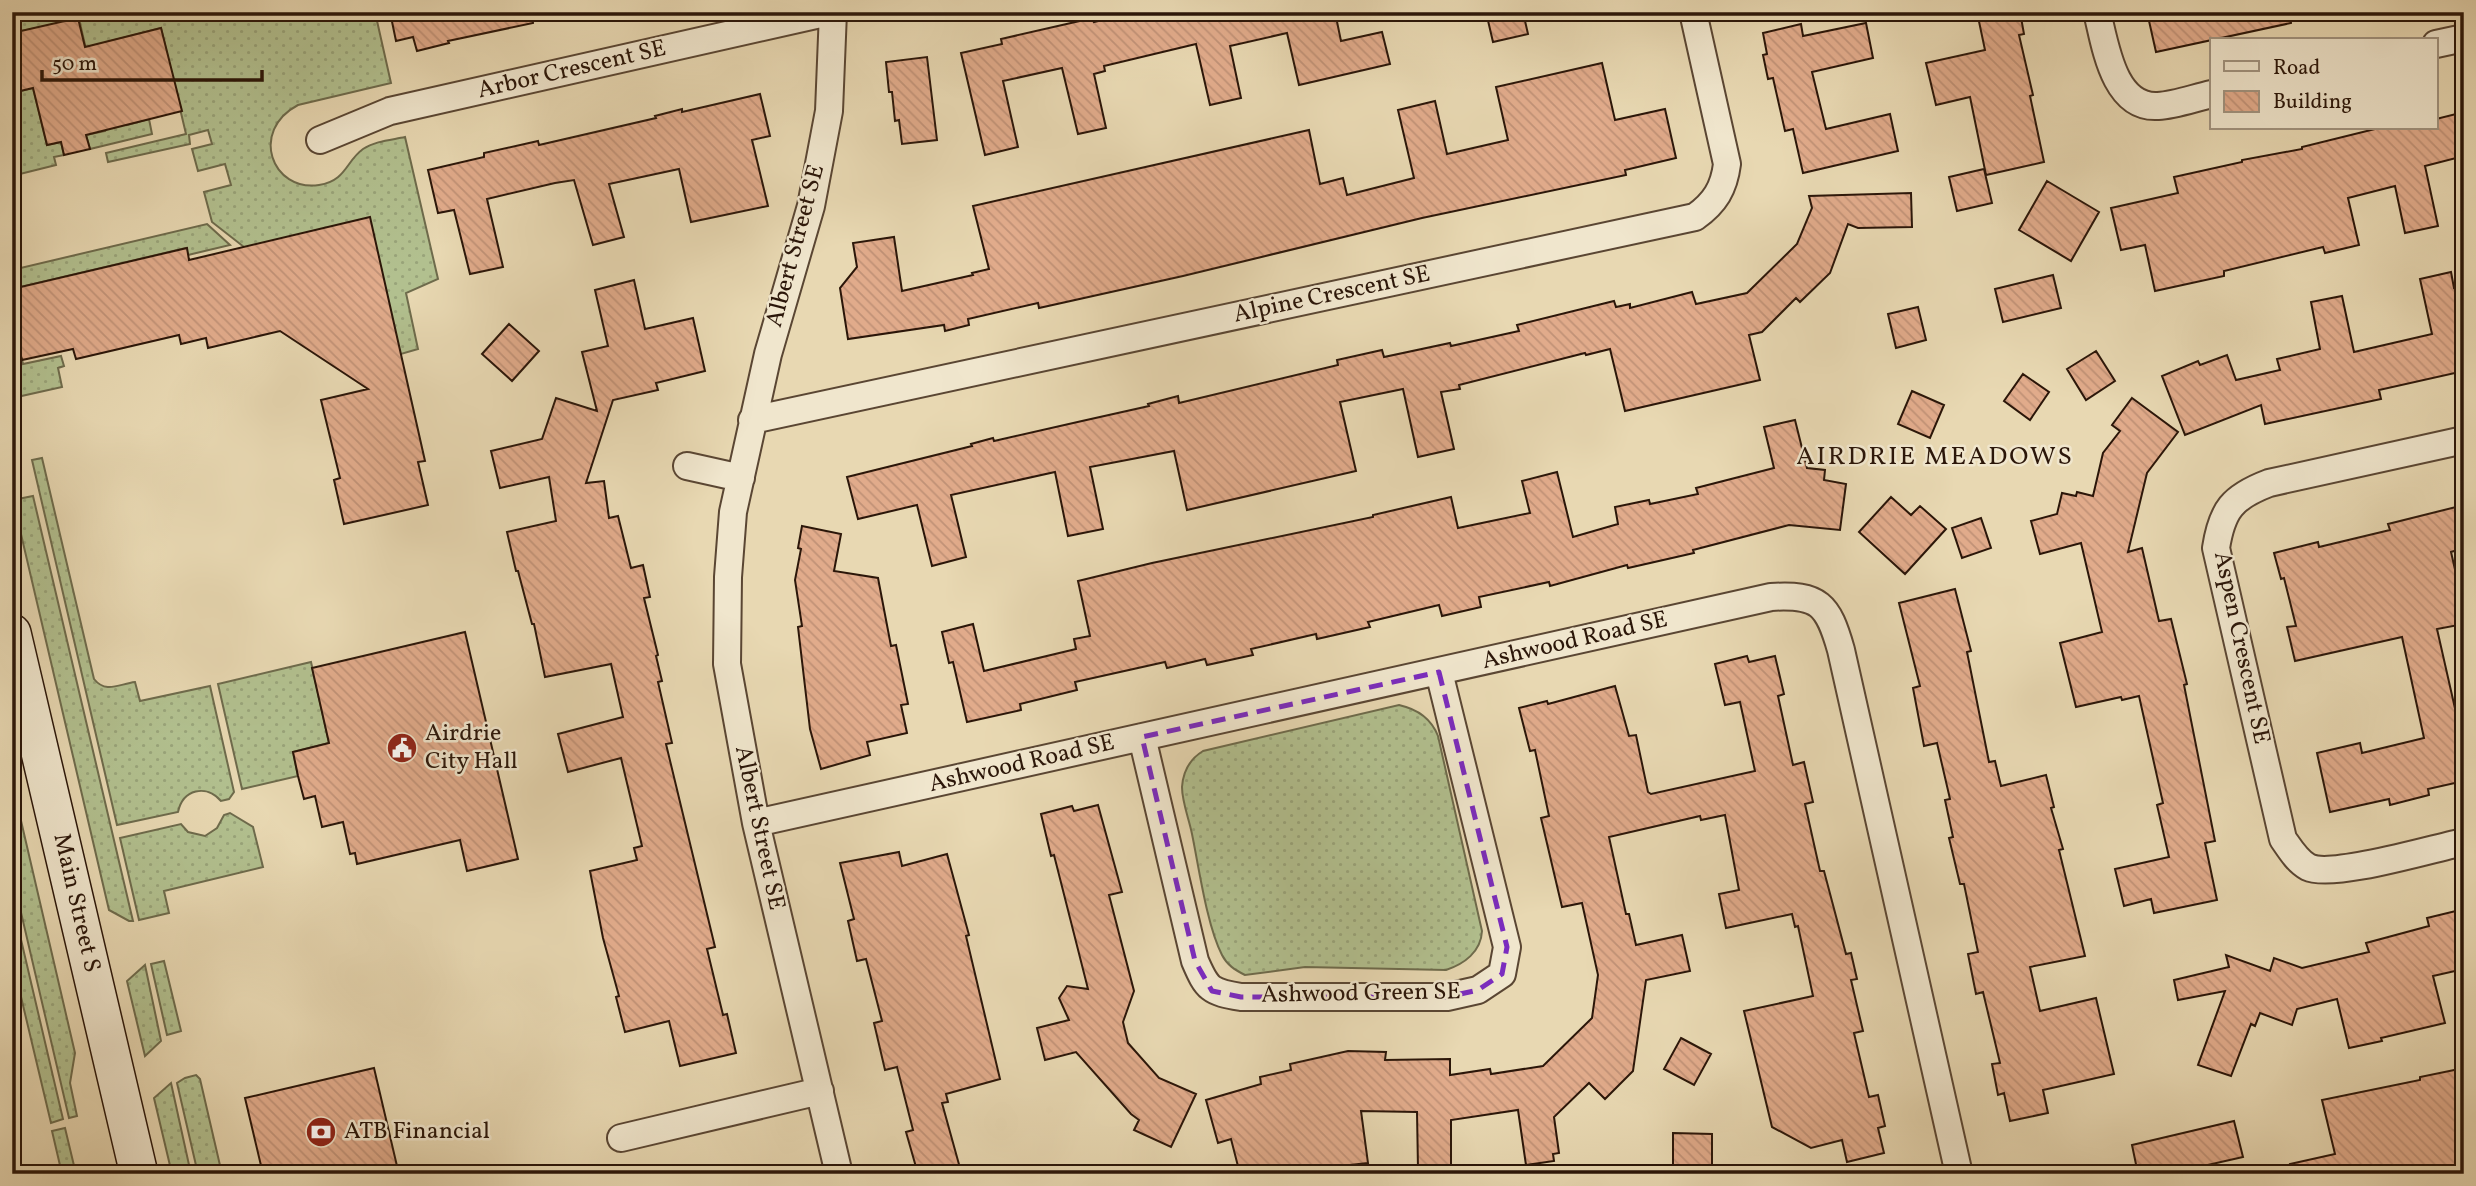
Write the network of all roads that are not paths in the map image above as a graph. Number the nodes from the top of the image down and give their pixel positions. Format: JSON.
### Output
{"nodes":[{"id":1,"x":831,"y":12,"type":"edge"},
{"id":2,"x":1693,"y":12,"type":"edge"},
{"id":3,"x":2097,"y":12,"type":"edge"},
{"id":4,"x":2464,"y":38,"type":"edge"},
{"id":5,"x":2438,"y":44,"type":"edge"},
{"id":6,"x":2210,"y":94,"type":"edge"},
{"id":7,"x":320,"y":140,"type":"dead end"},
{"id":8,"x":752,"y":420,"type":"junction"},
{"id":9,"x":2464,"y":440,"type":"edge"},
{"id":10,"x":687,"y":466,"type":"dead end"},
{"id":11,"x":740,"y":478,"type":"junction"},
{"id":12,"x":12,"y":633,"type":"edge"},
{"id":13,"x":1439,"y":672,"type":"junction"},
{"id":14,"x":1142,"y":737,"type":"junction"},
{"id":15,"x":756,"y":823,"type":"junction"},
{"id":16,"x":2464,"y":842,"type":"edge"},
{"id":17,"x":820,"y":1091,"type":"junction"},
{"id":18,"x":621,"y":1138,"type":"dead end"},
{"id":19,"x":139,"y":1174,"type":"edge"},
{"id":20,"x":839,"y":1174,"type":"edge"},
{"id":21,"x":1959,"y":1174,"type":"edge"}],
"edges":[{"from":1,"to":7,"type":"street","name":"Arbor Crescent SE"},
{"from":1,"to":8,"type":"street","name":"Albert Street SE"},
{"from":2,"to":8,"type":"street","name":"Alpine Crescent SE"},
{"from":3,"to":6,"type":"street"},
{"from":4,"to":5,"type":"street"},
{"from":8,"to":11,"type":"street","name":"Albert Street SE"},
{"from":9,"to":16,"type":"street","name":"Aspen Crescent SE"},
{"from":10,"to":11,"type":"street"},
{"from":11,"to":15,"type":"street","name":"Albert Street SE"},
{"from":12,"to":19,"type":"main road","name":"Main Street S"},
{"from":13,"to":14,"type":"street","name":"Ashwood Road SE"},
{"from":13,"to":14,"type":"street","name":"Ashwood Green SE"},
{"from":13,"to":21,"type":"street","name":"Ashwood Road SE"},
{"from":14,"to":15,"type":"street","name":"Ashwood Road SE"},
{"from":15,"to":17,"type":"street","name":"Albert Street SE"},
{"from":17,"to":18,"type":"street"},
{"from":17,"to":20,"type":"street","name":"Albert Street SE"}]}
